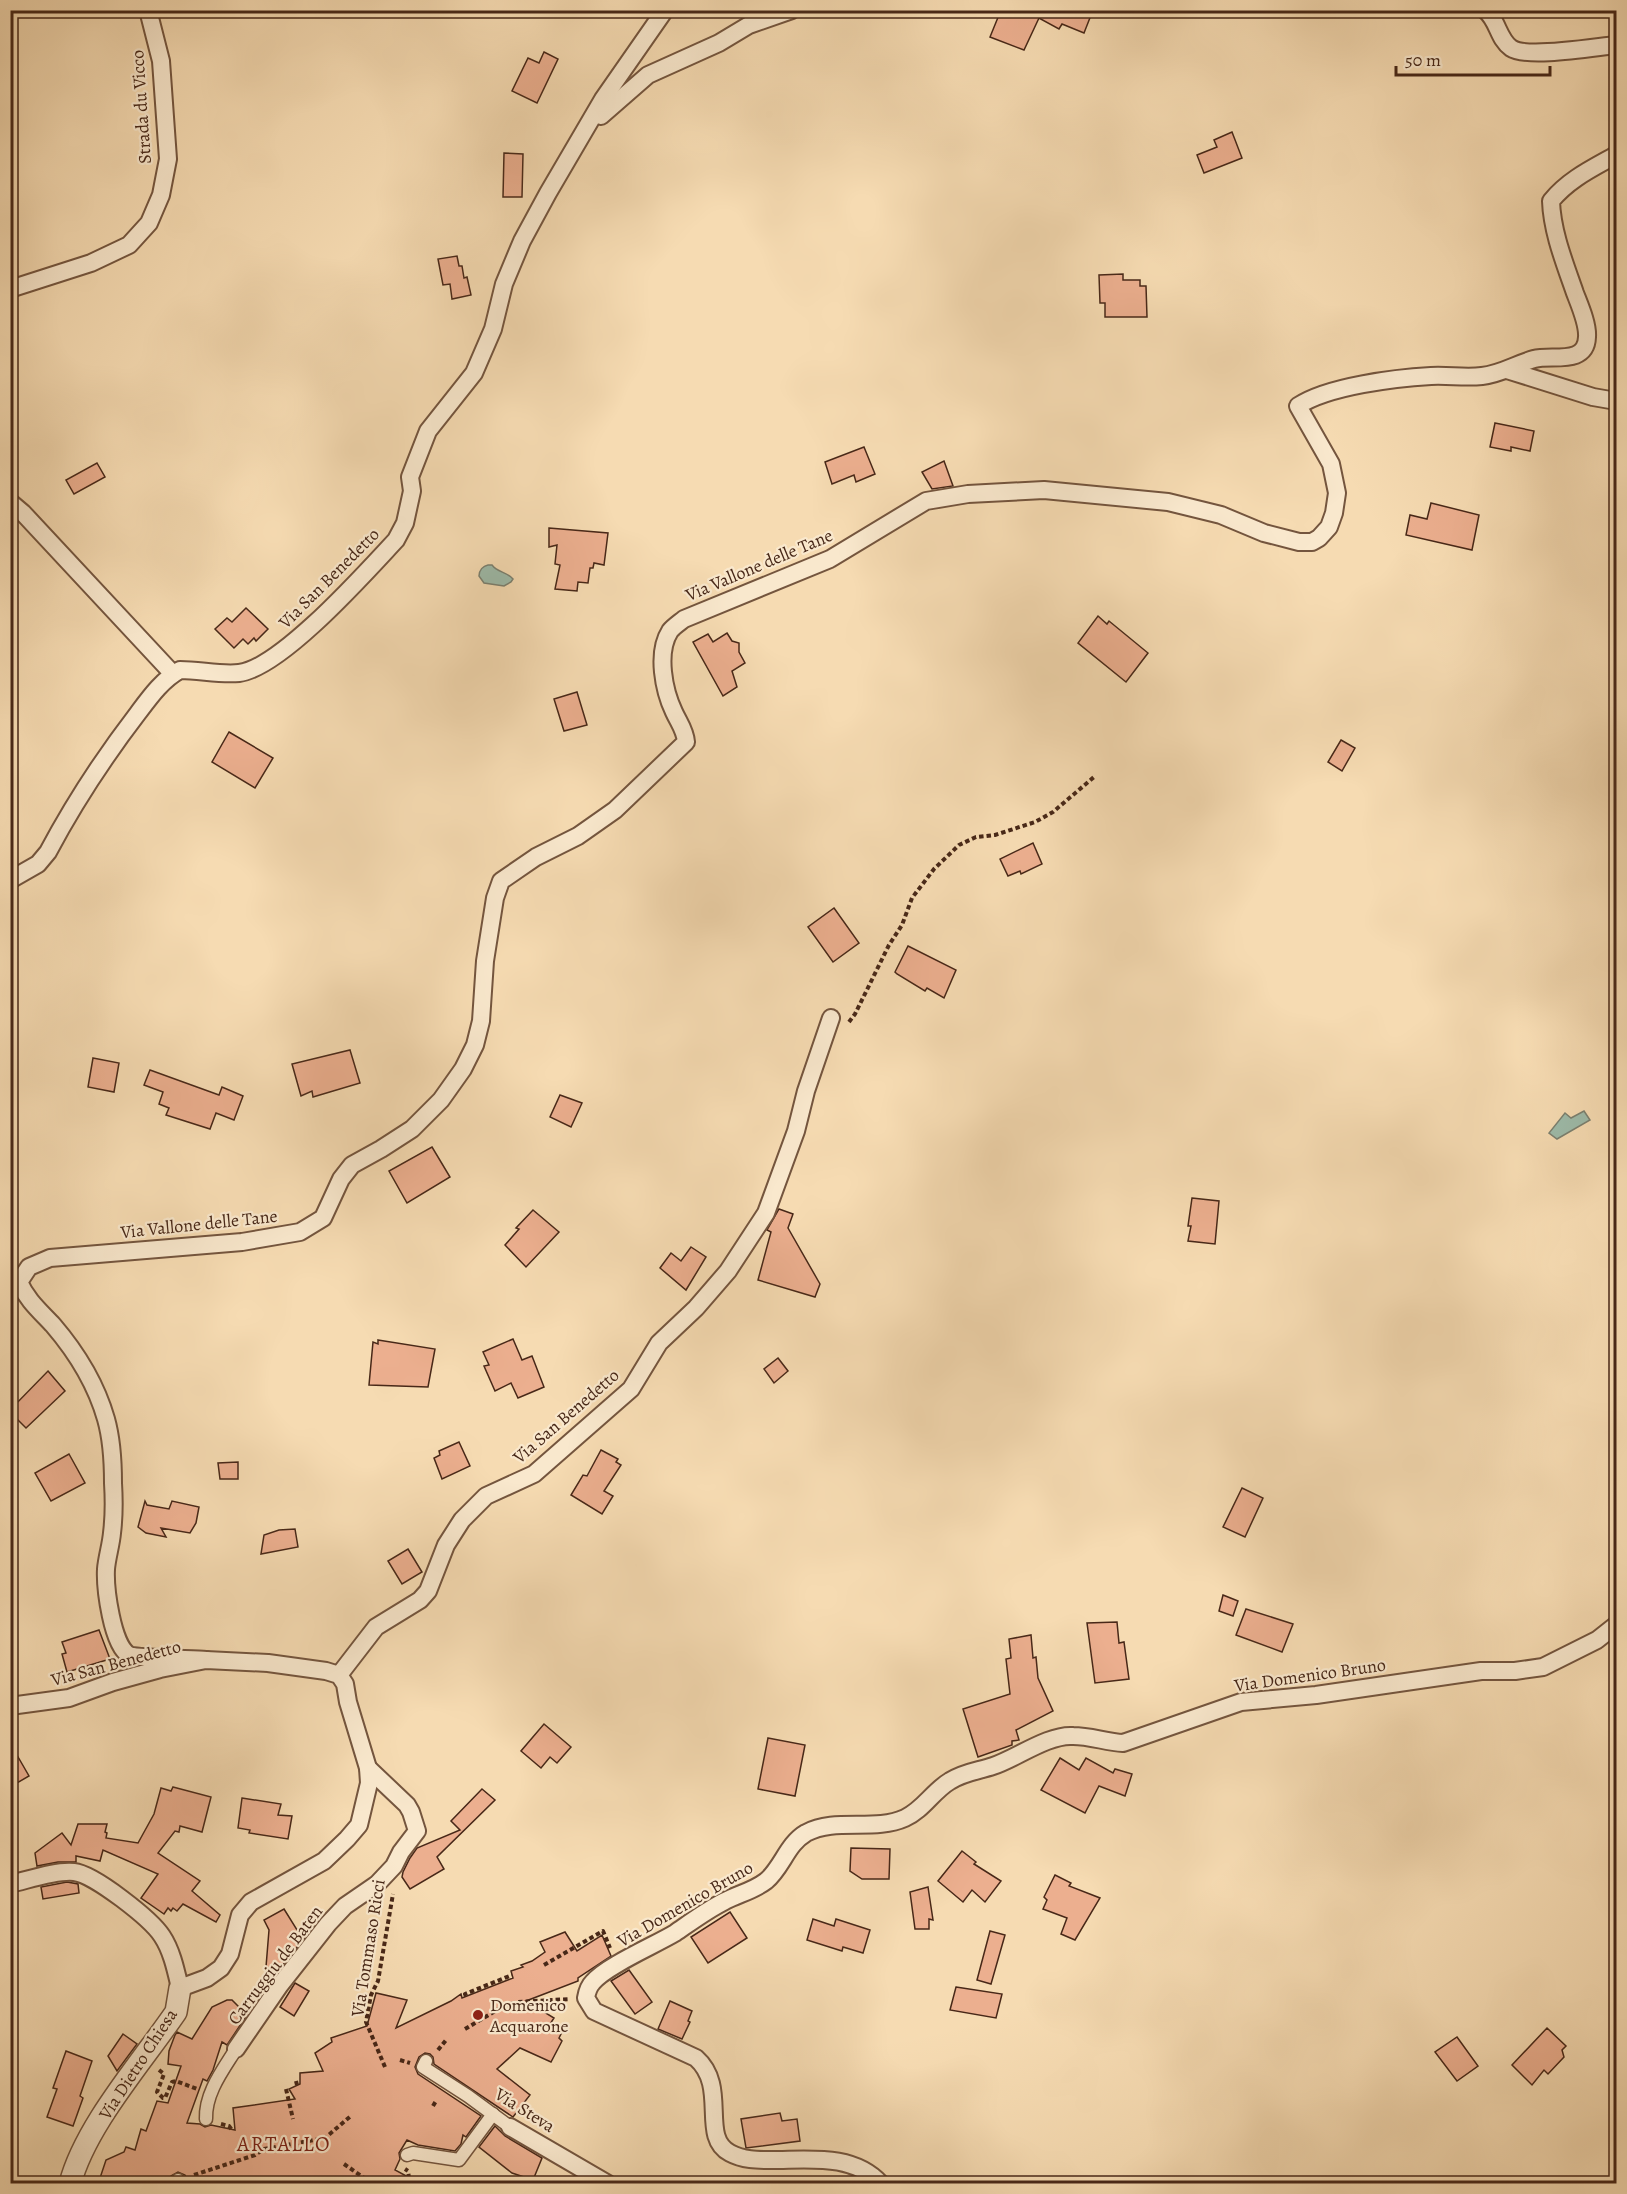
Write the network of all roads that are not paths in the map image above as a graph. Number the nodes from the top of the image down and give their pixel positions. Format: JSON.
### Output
{"nodes":[{"id":1,"x":148,"y":10,"type":"edge"},
{"id":2,"x":665,"y":10,"type":"edge"},
{"id":3,"x":792,"y":10,"type":"edge"},
{"id":4,"x":1485,"y":10,"type":"edge"},
{"id":5,"x":1617,"y":45,"type":"edge"},
{"id":6,"x":581,"y":136,"type":"junction"},
{"id":7,"x":1617,"y":155,"type":"edge"},
{"id":8,"x":10,"y":290,"type":"edge"},
{"id":9,"x":1507,"y":370,"type":"junction"},
{"id":10,"x":1617,"y":401,"type":"edge"},
{"id":11,"x":10,"y":502,"type":"edge"},
{"id":12,"x":173,"y":674,"type":"junction"},
{"id":13,"x":10,"y":880,"type":"edge"},
{"id":14,"x":839,"y":1022,"type":"road end"},
{"id":15,"x":1617,"y":1625,"type":"edge"},
{"id":16,"x":206,"y":1660,"type":"junction"},
{"id":17,"x":339,"y":1675,"type":"junction"},
{"id":18,"x":10,"y":1706,"type":"edge"},
{"id":19,"x":368,"y":1768,"type":"junction"},
{"id":20,"x":10,"y":1884,"type":"edge"},
{"id":21,"x":180,"y":1988,"type":"junction"},
{"id":22,"x":236,"y":2049,"type":"joint"},
{"id":23,"x":424,"y":2064,"type":"dead end"},
{"id":24,"x":493,"y":2114,"type":"junction"},
{"id":25,"x":206,"y":2119,"type":"dead end"},
{"id":26,"x":510,"y":2127,"type":"joint"},
{"id":27,"x":407,"y":2155,"type":"dead end"},
{"id":28,"x":70,"y":2184,"type":"edge"},
{"id":29,"x":609,"y":2184,"type":"edge"},
{"id":30,"x":881,"y":2184,"type":"edge"}],
"edges":[{"from":1,"to":8,"type":"street","name":"Strada du Vicco"},
{"from":2,"to":6,"type":"street","name":"Via San Benedetto"},
{"from":3,"to":6,"type":"street","name":"Via San Benedetto"},
{"from":4,"to":5,"type":"street"},
{"from":6,"to":12,"type":"street","name":"Via San Benedetto"},
{"from":7,"to":9,"type":"street"},
{"from":9,"to":10,"type":"street","name":"Via Vallone delle Tane"},
{"from":9,"to":16,"type":"street","name":"Via Vallone delle Tane"},
{"from":11,"to":12,"type":"street"},
{"from":12,"to":13,"type":"street"},
{"from":14,"to":17,"type":"street","name":"Via San Benedetto"},
{"from":15,"to":30,"type":"street","name":"Via Domenico Bruno"},
{"from":16,"to":17,"type":"street","name":"Via San Benedetto"},
{"from":16,"to":18,"type":"street","name":"Via San Benedetto"},
{"from":17,"to":19,"type":"street"},
{"from":19,"to":21,"type":"street"},
{"from":19,"to":22,"type":"street","name":"Carruggiu de Baten"},
{"from":20,"to":21,"type":"street","name":"Via Dietro Chiesa"},
{"from":21,"to":28,"type":"street","name":"Via Dietro Chiesa"},
{"from":22,"to":25,"type":"street","name":"Carruggiu de Baten"},
{"from":23,"to":24,"type":"street","name":"Via Steva"},
{"from":24,"to":26,"type":"street","name":"Via Steva"},
{"from":24,"to":27,"type":"street"},
{"from":26,"to":29,"type":"street","name":"Via Steva"}]}
